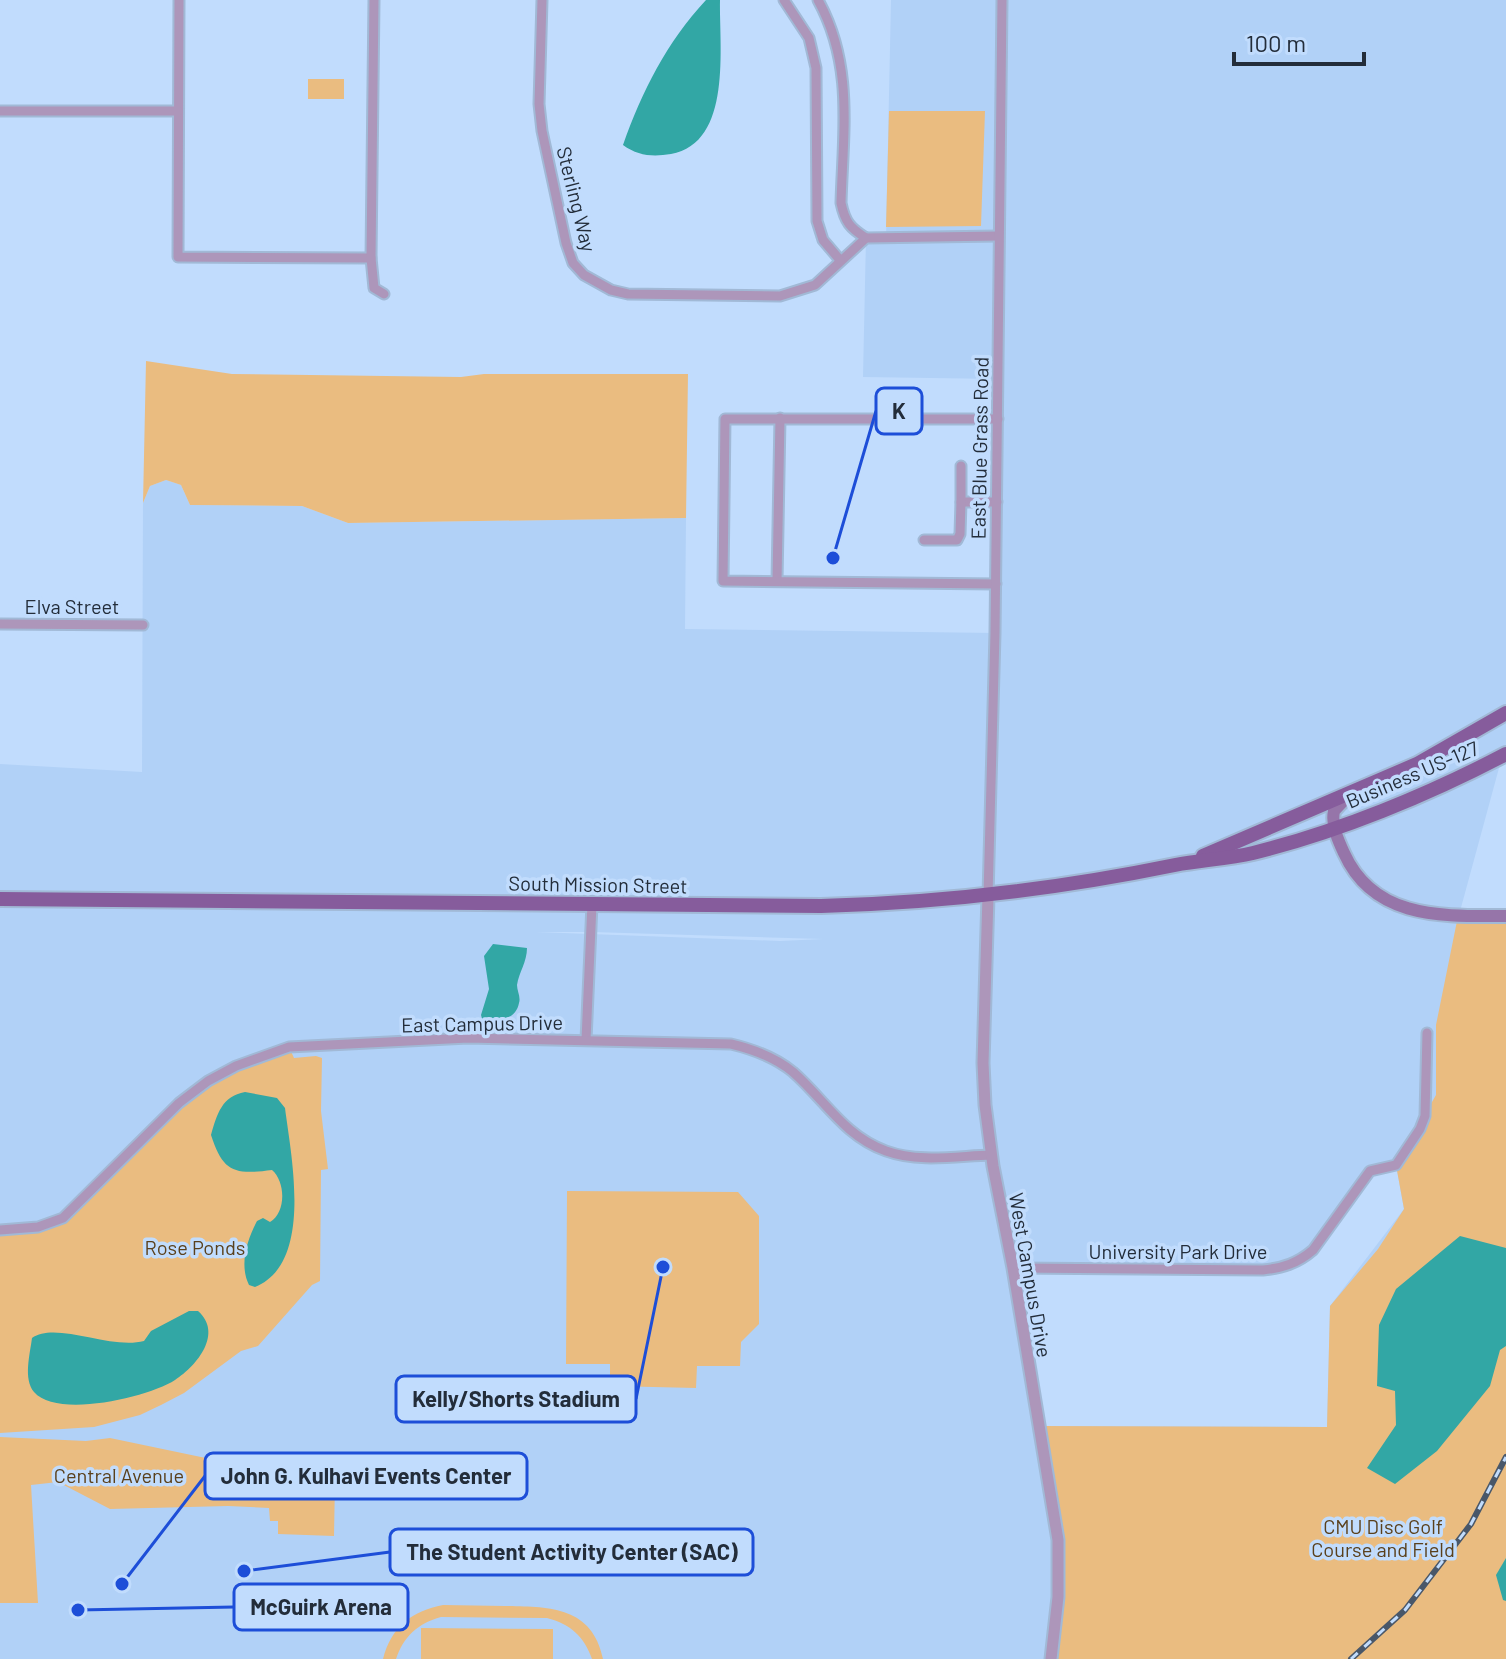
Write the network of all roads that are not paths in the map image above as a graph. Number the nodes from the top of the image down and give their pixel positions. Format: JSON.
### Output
{"nodes":[{"id":1,"x":179,"y":0,"type":"edge"},
{"id":2,"x":374,"y":0,"type":"edge"},
{"id":3,"x":542,"y":0,"type":"edge"},
{"id":4,"x":784,"y":0,"type":"edge"},
{"id":5,"x":818,"y":0,"type":"edge"},
{"id":6,"x":1002,"y":0,"type":"edge"},
{"id":7,"x":0,"y":111,"type":"edge"},
{"id":8,"x":178,"y":111,"type":"junction"},
{"id":9,"x":998,"y":236,"type":"junction"},
{"id":10,"x":866,"y":238,"type":"junction"},
{"id":11,"x":371,"y":258,"type":"junction"},
{"id":12,"x":840,"y":260,"type":"junction"},
{"id":13,"x":384,"y":294,"type":"dead end"},
{"id":14,"x":780,"y":418,"type":"junction"},
{"id":15,"x":998,"y":419,"type":"junction"},
{"id":16,"x":961,"y":466,"type":"dead end"},
{"id":17,"x":961,"y":502,"type":"junction"},
{"id":18,"x":997,"y":502,"type":"junction"},
{"id":19,"x":924,"y":540,"type":"dead end"},
{"id":20,"x":777,"y":581,"type":"junction"},
{"id":21,"x":996,"y":584,"type":"junction"},
{"id":22,"x":0,"y":624,"type":"edge"},
{"id":23,"x":143,"y":625,"type":"dead end"},
{"id":24,"x":1506,"y":713,"type":"edge"},
{"id":25,"x":1506,"y":754,"type":"edge"},
{"id":26,"x":1349,"y":795,"type":"junction"},
{"id":27,"x":1335,"y":829,"type":"junction"},
{"id":28,"x":1192,"y":862,"type":"junction"},
{"id":29,"x":988,"y":896,"type":"junction"},
{"id":30,"x":0,"y":899,"type":"edge"},
{"id":31,"x":592,"y":904,"type":"junction"},
{"id":32,"x":1506,"y":916,"type":"edge"},
{"id":33,"x":1427,"y":1033,"type":"dead end"},
{"id":34,"x":586,"y":1040,"type":"junction"},
{"id":35,"x":991,"y":1155,"type":"junction"},
{"id":36,"x":0,"y":1230,"type":"edge"},
{"id":37,"x":1013,"y":1268,"type":"junction"},
{"id":38,"x":1051,"y":1659,"type":"edge"}],
"edges":[{"from":1,"to":8,"type":"street"},
{"from":2,"to":11,"type":"street"},
{"from":3,"to":12,"type":"street","name":"Sterling Way"},
{"from":4,"to":12,"type":"street"},
{"from":5,"to":10,"type":"street"},
{"from":6,"to":9,"type":"street","name":"East Blue Grass Road"},
{"from":7,"to":8,"type":"street"},
{"from":8,"to":11,"type":"street"},
{"from":9,"to":10,"type":"street"},
{"from":9,"to":15,"type":"street","name":"East Blue Grass Road"},
{"from":10,"to":12,"type":"street","name":"Sterling Way"},
{"from":11,"to":13,"type":"street"},
{"from":14,"to":15,"type":"street"},
{"from":14,"to":20,"type":"street"},
{"from":14,"to":20,"type":"street"},
{"from":15,"to":18,"type":"street","name":"East Blue Grass Road"},
{"from":16,"to":17,"type":"street"},
{"from":17,"to":18,"type":"street"},
{"from":17,"to":19,"type":"street"},
{"from":18,"to":21,"type":"street","name":"East Blue Grass Road"},
{"from":20,"to":21,"type":"street"},
{"from":21,"to":29,"type":"street","name":"East Blue Grass Road"},
{"from":22,"to":23,"type":"street","name":"Elva Street"},
{"from":24,"to":26,"type":"main road","name":"Business US-127"},
{"from":25,"to":27,"type":"main road","name":"Business US-127"},
{"from":26,"to":27,"type":"main road"},
{"from":26,"to":28,"type":"main road","name":"South Mission Street"},
{"from":27,"to":28,"type":"main road","name":"South Mission Street"},
{"from":27,"to":32,"type":"main road"},
{"from":28,"to":29,"type":"main road","name":"South Mission Street"},
{"from":29,"to":31,"type":"main road","name":"South Mission Street"},
{"from":29,"to":35,"type":"street","name":"West Campus Drive"},
{"from":30,"to":31,"type":"main road","name":"South Mission Street"},
{"from":31,"to":34,"type":"street"},
{"from":33,"to":37,"type":"street","name":"University Park Drive"},
{"from":34,"to":35,"type":"street","name":"East Campus Drive"},
{"from":34,"to":36,"type":"street","name":"East Campus Drive"},
{"from":35,"to":37,"type":"street","name":"West Campus Drive"},
{"from":37,"to":38,"type":"street","name":"West Campus Drive"}]}
